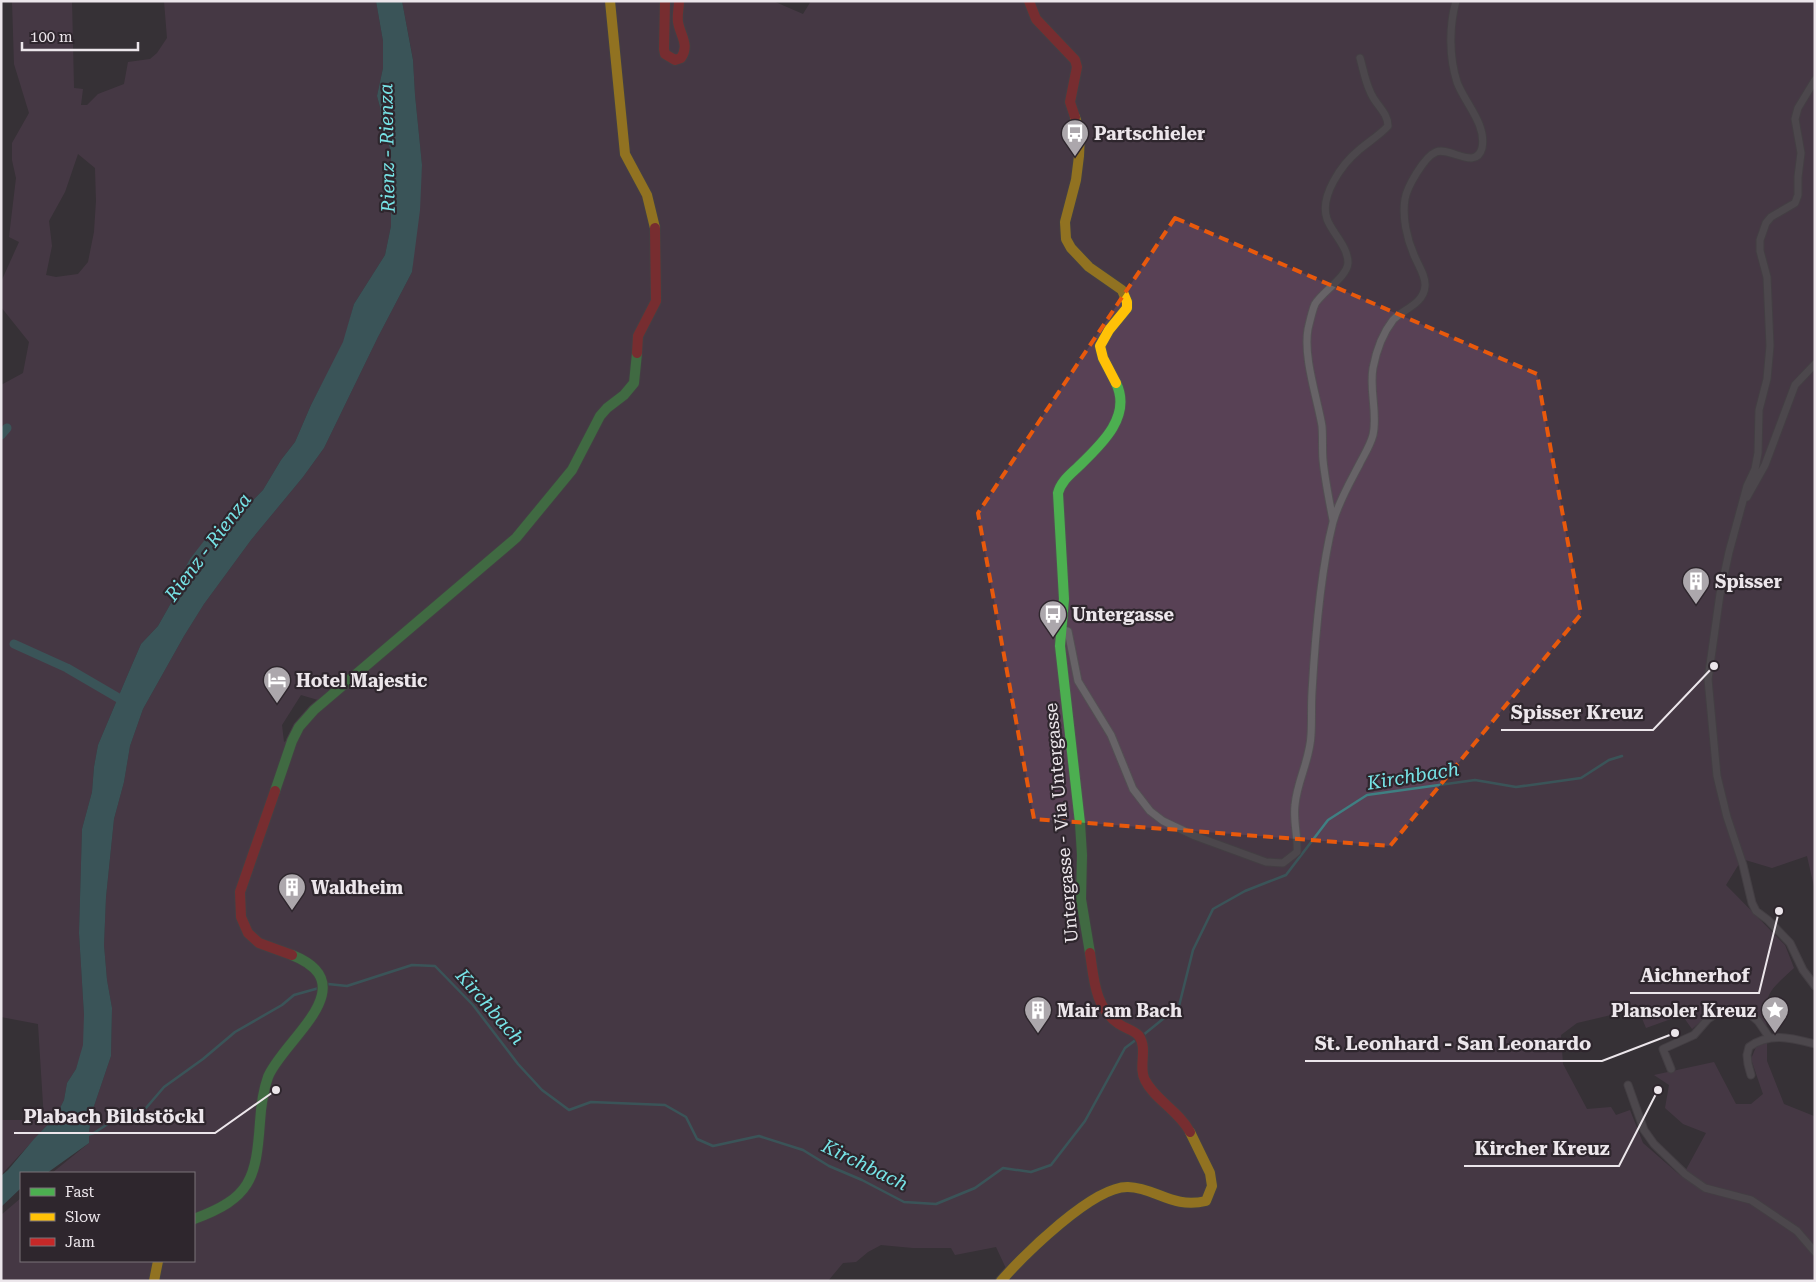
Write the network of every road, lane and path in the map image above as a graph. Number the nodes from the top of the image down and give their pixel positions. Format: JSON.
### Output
{"nodes":[{"id":1,"x":610,"y":1,"type":"edge"},
{"id":2,"x":664,"y":1,"type":"edge"},
{"id":3,"x":679,"y":1,"type":"edge"},
{"id":4,"x":1029,"y":1,"type":"edge"},
{"id":5,"x":1456,"y":1,"type":"edge"},
{"id":6,"x":1360,"y":58,"type":"dead end"},
{"id":7,"x":1815,"y":80,"type":"edge"},
{"id":8,"x":1815,"y":364,"type":"edge"},
{"id":9,"x":1743,"y":504,"type":"junction"},
{"id":10,"x":1333,"y":522,"type":"junction"},
{"id":11,"x":1061,"y":629,"type":"junction"},
{"id":12,"x":1815,"y":986,"type":"edge"},
{"id":13,"x":1769,"y":1037,"type":"junction"},
{"id":14,"x":1815,"y":1044,"type":"edge"},
{"id":15,"x":1671,"y":1069,"type":"dead end"},
{"id":16,"x":1751,"y":1075,"type":"dead end"},
{"id":17,"x":1628,"y":1085,"type":"dead end"},
{"id":18,"x":195,"y":1219,"type":"edge"},
{"id":19,"x":1815,"y":1252,"type":"edge"},
{"id":20,"x":158,"y":1262,"type":"edge"},
{"id":21,"x":154,"y":1281,"type":"edge"},
{"id":22,"x":1001,"y":1281,"type":"edge"}],
"edges":[{"from":1,"to":18,"type":"street"},
{"from":2,"to":3,"type":"street"},
{"from":4,"to":11,"type":"street","name":"Untergasse - Via Untergasse"},
{"from":5,"to":10,"type":"street","name":"Untergasse - Via Untergasse"},
{"from":6,"to":10,"type":"street","name":"Untergasse - Via Untergasse"},
{"from":7,"to":9,"type":"street"},
{"from":8,"to":9,"type":"street"},
{"from":9,"to":12,"type":"street"},
{"from":10,"to":11,"type":"street","name":"Untergasse - Via Untergasse"},
{"from":11,"to":22,"type":"street","name":"Untergasse - Via Untergasse"},
{"from":13,"to":14,"type":"street"},
{"from":13,"to":15,"type":"street"},
{"from":13,"to":16,"type":"street"},
{"from":17,"to":19,"type":"street"},
{"from":20,"to":21,"type":"street"}]}
